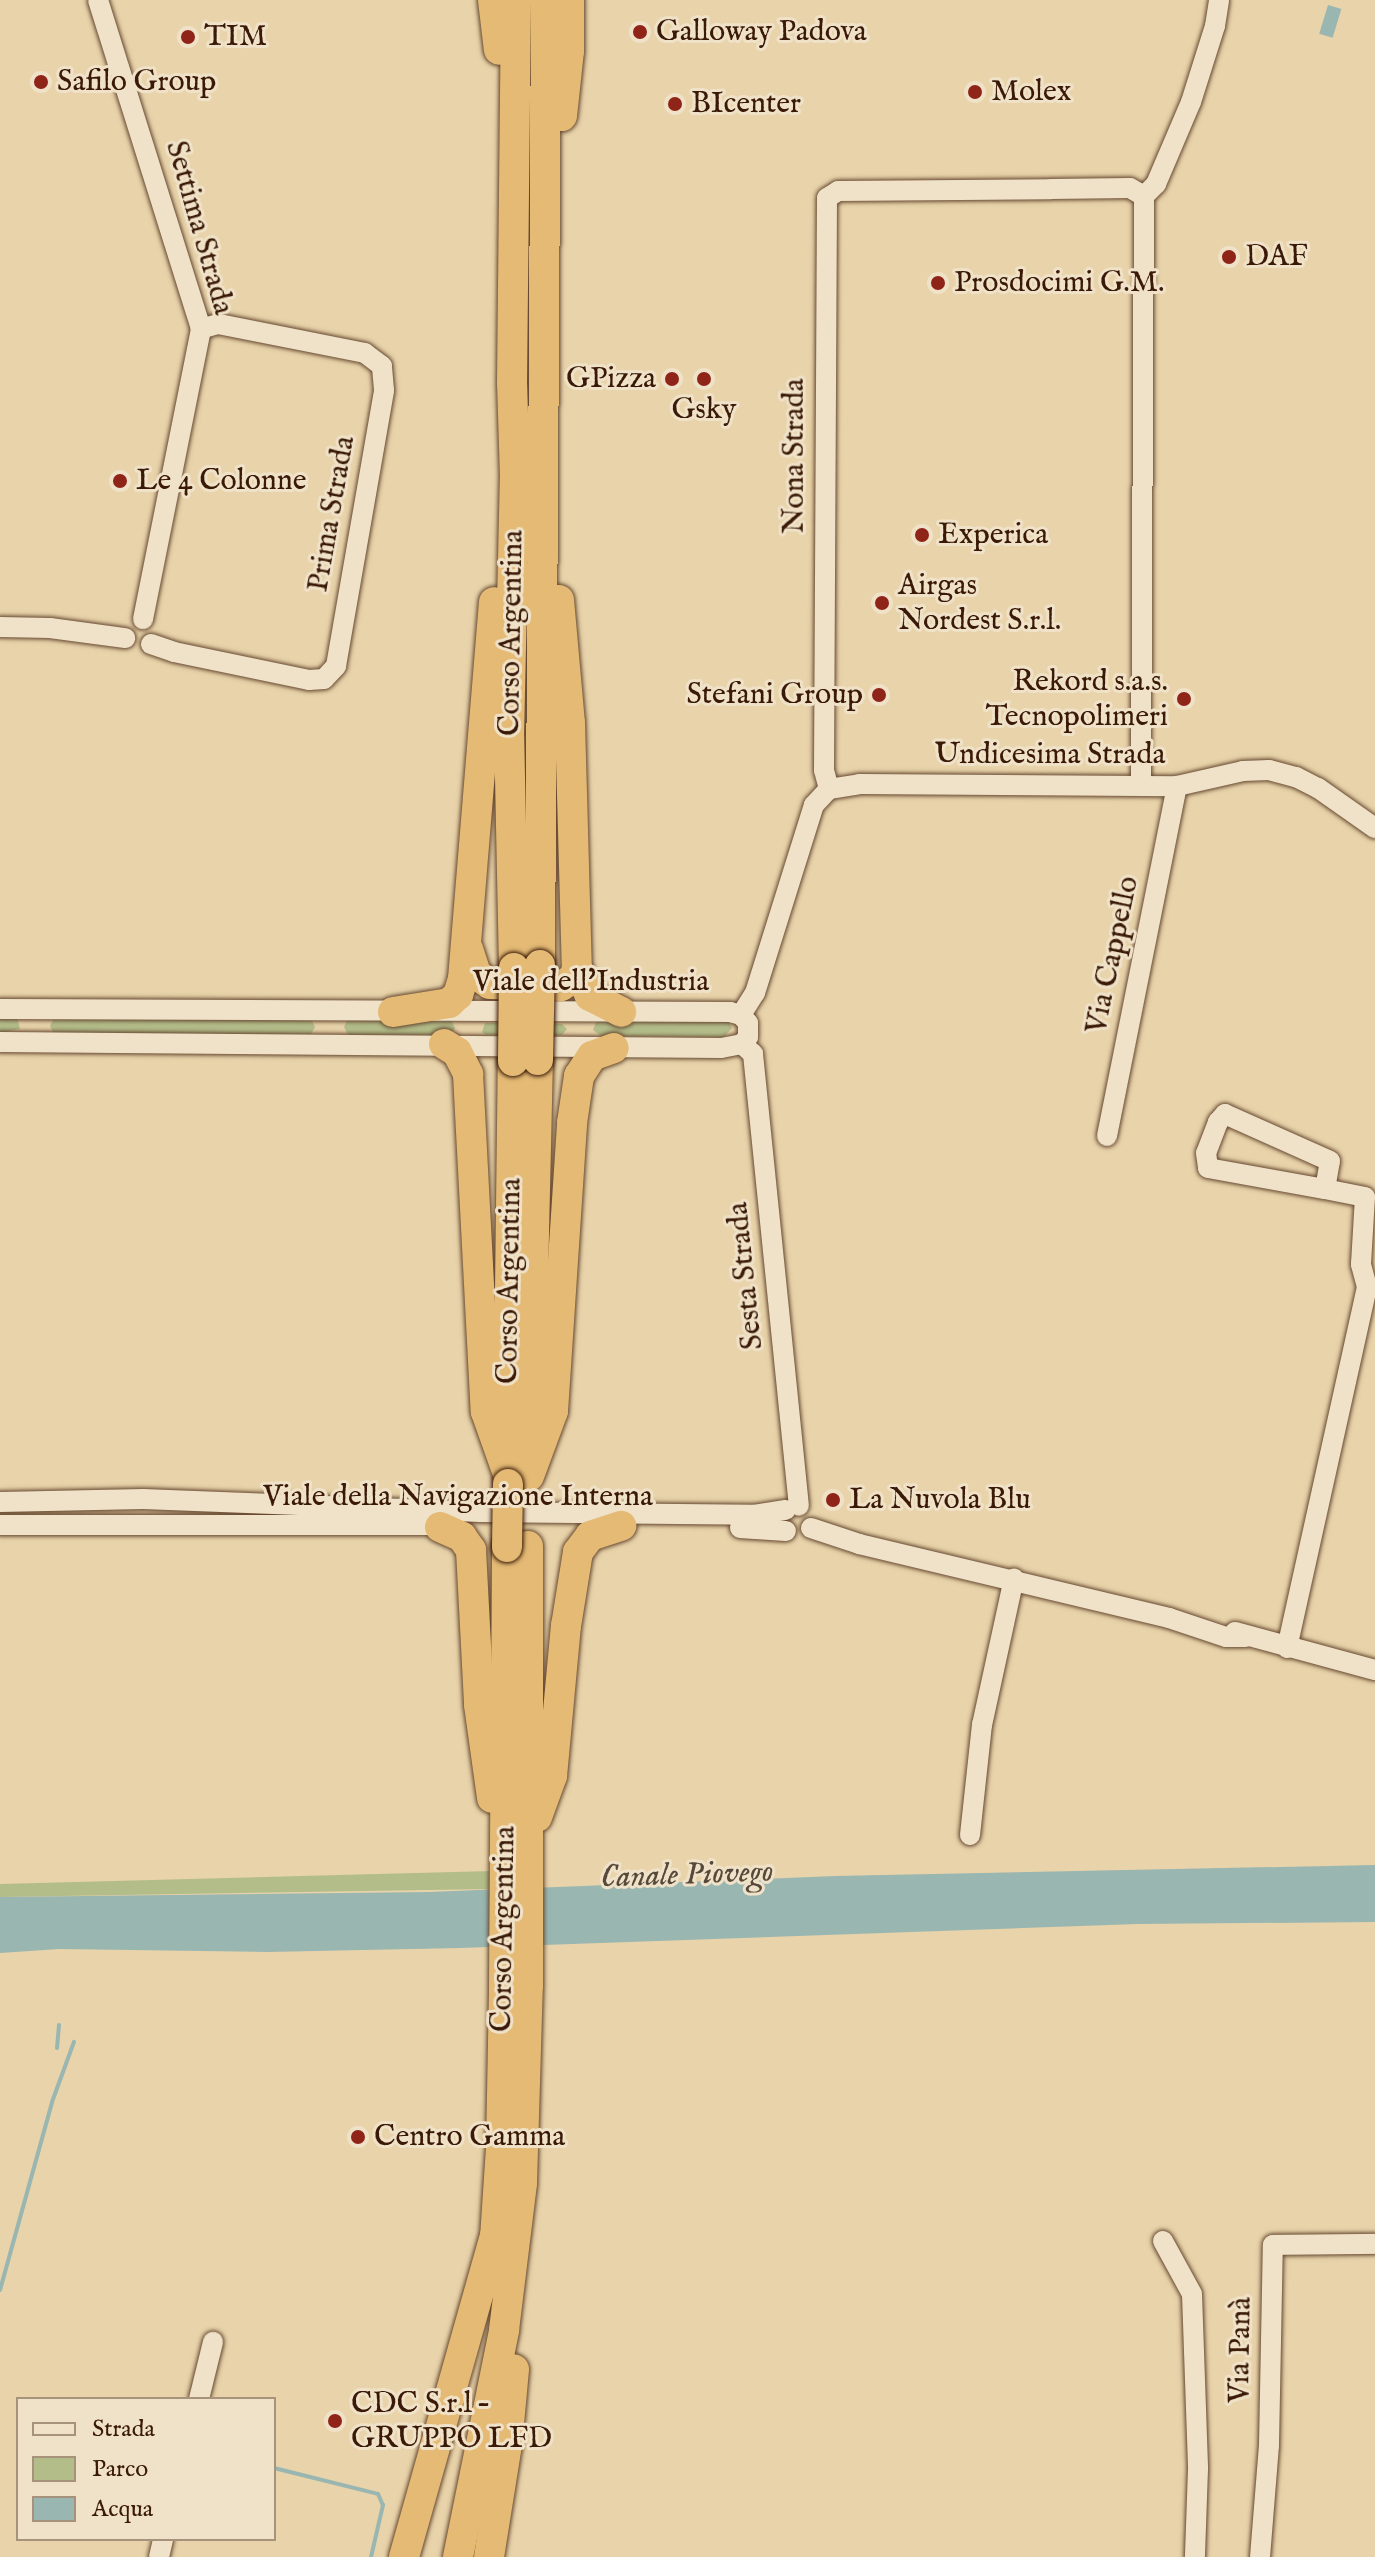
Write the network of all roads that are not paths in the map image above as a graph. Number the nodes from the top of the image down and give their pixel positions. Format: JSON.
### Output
{"nodes":[{"id":1,"x":98,"y":0,"type":"edge"},
{"id":2,"x":493,"y":0,"type":"edge"},
{"id":3,"x":516,"y":0,"type":"edge"},
{"id":4,"x":546,"y":0,"type":"edge"},
{"id":5,"x":569,"y":0,"type":"edge"},
{"id":6,"x":1219,"y":0,"type":"edge"},
{"id":7,"x":1144,"y":196,"type":"junction"},
{"id":8,"x":513,"y":241,"type":"junction"},
{"id":9,"x":545,"y":241,"type":"junction"},
{"id":10,"x":201,"y":329,"type":"junction"},
{"id":11,"x":512,"y":384,"type":"junction"},
{"id":12,"x":543,"y":387,"type":"junction"},
{"id":13,"x":143,"y":619,"type":"junction"},
{"id":14,"x":0,"y":627,"type":"edge"},
{"id":15,"x":125,"y":638,"type":"junction"},
{"id":16,"x":151,"y":644,"type":"junction"},
{"id":17,"x":1141,"y":786,"type":"junction"},
{"id":18,"x":1177,"y":786,"type":"junction"},
{"id":19,"x":829,"y":789,"type":"junction"},
{"id":20,"x":1375,"y":828,"type":"edge"},
{"id":21,"x":468,"y":949,"type":"junction"},
{"id":22,"x":527,"y":966,"type":"junction"},
{"id":23,"x":577,"y":968,"type":"junction"},
{"id":24,"x":0,"y":1009,"type":"edge"},
{"id":25,"x":32,"y":1009,"type":"junction"},
{"id":26,"x":393,"y":1012,"type":"junction"},
{"id":27,"x":621,"y":1012,"type":"junction"},
{"id":28,"x":741,"y":1015,"type":"junction"},
{"id":29,"x":0,"y":1042,"type":"edge"},
{"id":30,"x":31,"y":1042,"type":"junction"},
{"id":31,"x":444,"y":1044,"type":"junction"},
{"id":32,"x":742,"y":1044,"type":"junction"},
{"id":33,"x":614,"y":1048,"type":"junction"},
{"id":34,"x":1107,"y":1136,"type":"dead end"},
{"id":35,"x":1325,"y":1189,"type":"junction"},
{"id":36,"x":518,"y":1479,"type":"junction"},
{"id":37,"x":0,"y":1502,"type":"edge"},
{"id":38,"x":88,"y":1502,"type":"junction"},
{"id":39,"x":150,"y":1502,"type":"junction"},
{"id":40,"x":790,"y":1516,"type":"junction"},
{"id":41,"x":0,"y":1525,"type":"edge"},
{"id":42,"x":97,"y":1526,"type":"junction"},
{"id":43,"x":130,"y":1526,"type":"junction"},
{"id":44,"x":621,"y":1526,"type":"junction"},
{"id":45,"x":440,"y":1527,"type":"junction"},
{"id":46,"x":1014,"y":1578,"type":"junction"},
{"id":47,"x":1287,"y":1648,"type":"junction"},
{"id":48,"x":1375,"y":1670,"type":"edge"},
{"id":49,"x":970,"y":1835,"type":"dead end"},
{"id":50,"x":517,"y":1844,"type":"junction"},
{"id":51,"x":516,"y":1986,"type":"junction"},
{"id":52,"x":522,"y":2183,"type":"junction"},
{"id":53,"x":496,"y":2230,"type":"junction"},
{"id":54,"x":1163,"y":2241,"type":"dead end"},
{"id":55,"x":1375,"y":2244,"type":"edge"},
{"id":56,"x":213,"y":2342,"type":"dead end"},
{"id":57,"x":199,"y":2397,"type":"edge"},
{"id":58,"x":404,"y":2557,"type":"edge"},
{"id":59,"x":437,"y":2557,"type":"edge"},
{"id":60,"x":458,"y":2557,"type":"edge"},
{"id":61,"x":489,"y":2557,"type":"edge"},
{"id":62,"x":1195,"y":2557,"type":"edge"},
{"id":63,"x":1260,"y":2557,"type":"edge"}],
"edges":[{"from":1,"to":10,"type":"street","name":"Settima Strada"},
{"from":2,"to":8,"type":"highway"},
{"from":3,"to":8,"type":"highway","name":"Corso Argentina"},
{"from":4,"to":9,"type":"highway","name":"Corso Argentina"},
{"from":5,"to":9,"type":"highway"},
{"from":6,"to":7,"type":"street"},
{"from":7,"to":17,"type":"street"},
{"from":7,"to":19,"type":"street","name":"Nona Strada"},
{"from":8,"to":11,"type":"highway","name":"Corso Argentina"},
{"from":9,"to":12,"type":"highway","name":"Corso Argentina"},
{"from":10,"to":13,"type":"street","name":"Settima Strada"},
{"from":10,"to":16,"type":"street","name":"Prima Strada"},
{"from":11,"to":21,"type":"highway"},
{"from":11,"to":22,"type":"highway","name":"Corso Argentina"},
{"from":12,"to":22,"type":"highway","name":"Corso Argentina"},
{"from":12,"to":23,"type":"highway"},
{"from":13,"to":15,"type":"street"},
{"from":13,"to":16,"type":"street"},
{"from":14,"to":15,"type":"street","name":"Prima Strada"},
{"from":15,"to":16,"type":"street","name":"Prima Strada"},
{"from":17,"to":18,"type":"street","name":"Undicesima Strada"},
{"from":17,"to":19,"type":"street","name":"Undicesima Strada"},
{"from":18,"to":20,"type":"street","name":"Undicesima Strada"},
{"from":18,"to":34,"type":"street","name":"Via Cappello"},
{"from":19,"to":28,"type":"street"},
{"from":21,"to":23,"type":"highway"},
{"from":21,"to":26,"type":"highway"},
{"from":22,"to":36,"type":"highway","name":"Corso Argentina","bridge":true},
{"from":23,"to":27,"type":"highway"},
{"from":24,"to":25,"type":"street","name":"Viale dell'Industria"},
{"from":25,"to":26,"type":"street","name":"Viale dell'Industria"},
{"from":25,"to":30,"type":"street"},
{"from":26,"to":27,"type":"street","name":"Viale dell'Industria"},
{"from":27,"to":28,"type":"street","name":"Viale dell'Industria"},
{"from":28,"to":32,"type":"street","name":"Viale dell'Industria"},
{"from":29,"to":30,"type":"street"},
{"from":30,"to":31,"type":"street"},
{"from":31,"to":33,"type":"street"},
{"from":31,"to":36,"type":"highway"},
{"from":32,"to":33,"type":"street"},
{"from":32,"to":40,"type":"street","name":"Sesta Strada"},
{"from":33,"to":36,"type":"highway"},
{"from":35,"to":35,"type":"street"},
{"from":35,"to":47,"type":"street"},
{"from":36,"to":50,"type":"highway","name":"Corso Argentina"},
{"from":37,"to":38,"type":"street","name":"Viale della Navigazione Interna"},
{"from":38,"to":39,"type":"street","name":"Viale della Navigazione Interna"},
{"from":38,"to":42,"type":"street"},
{"from":39,"to":40,"type":"street","name":"Viale della Navigazione Interna"},
{"from":39,"to":43,"type":"street"},
{"from":40,"to":44,"type":"street","name":"Viale della Navigazione Interna"},
{"from":40,"to":46,"type":"street","name":"Viale della Navigazione Interna"},
{"from":41,"to":42,"type":"street","name":"Viale della Navigazione Interna"},
{"from":42,"to":43,"type":"street","name":"Viale della Navigazione Interna"},
{"from":43,"to":45,"type":"street","name":"Viale della Navigazione Interna"},
{"from":44,"to":45,"type":"street","name":"Viale della Navigazione Interna"},
{"from":44,"to":50,"type":"highway"},
{"from":45,"to":50,"type":"highway"},
{"from":46,"to":47,"type":"street","name":"Viale della Navigazione Interna"},
{"from":46,"to":49,"type":"street"},
{"from":47,"to":48,"type":"street","name":"Viale della Navigazione Interna"},
{"from":50,"to":51,"type":"highway","name":"Corso Argentina"},
{"from":51,"to":52,"type":"highway","name":"Corso Argentina"},
{"from":51,"to":53,"type":"highway","name":"Corso Argentina"},
{"from":52,"to":60,"type":"highway","name":"Corso Argentina"},
{"from":52,"to":61,"type":"highway"},
{"from":53,"to":58,"type":"highway"},
{"from":53,"to":59,"type":"highway","name":"Corso Argentina"},
{"from":54,"to":62,"type":"street","name":"Via Panà"},
{"from":55,"to":63,"type":"street","name":"Via Panà"},
{"from":56,"to":57,"type":"street"}]}
